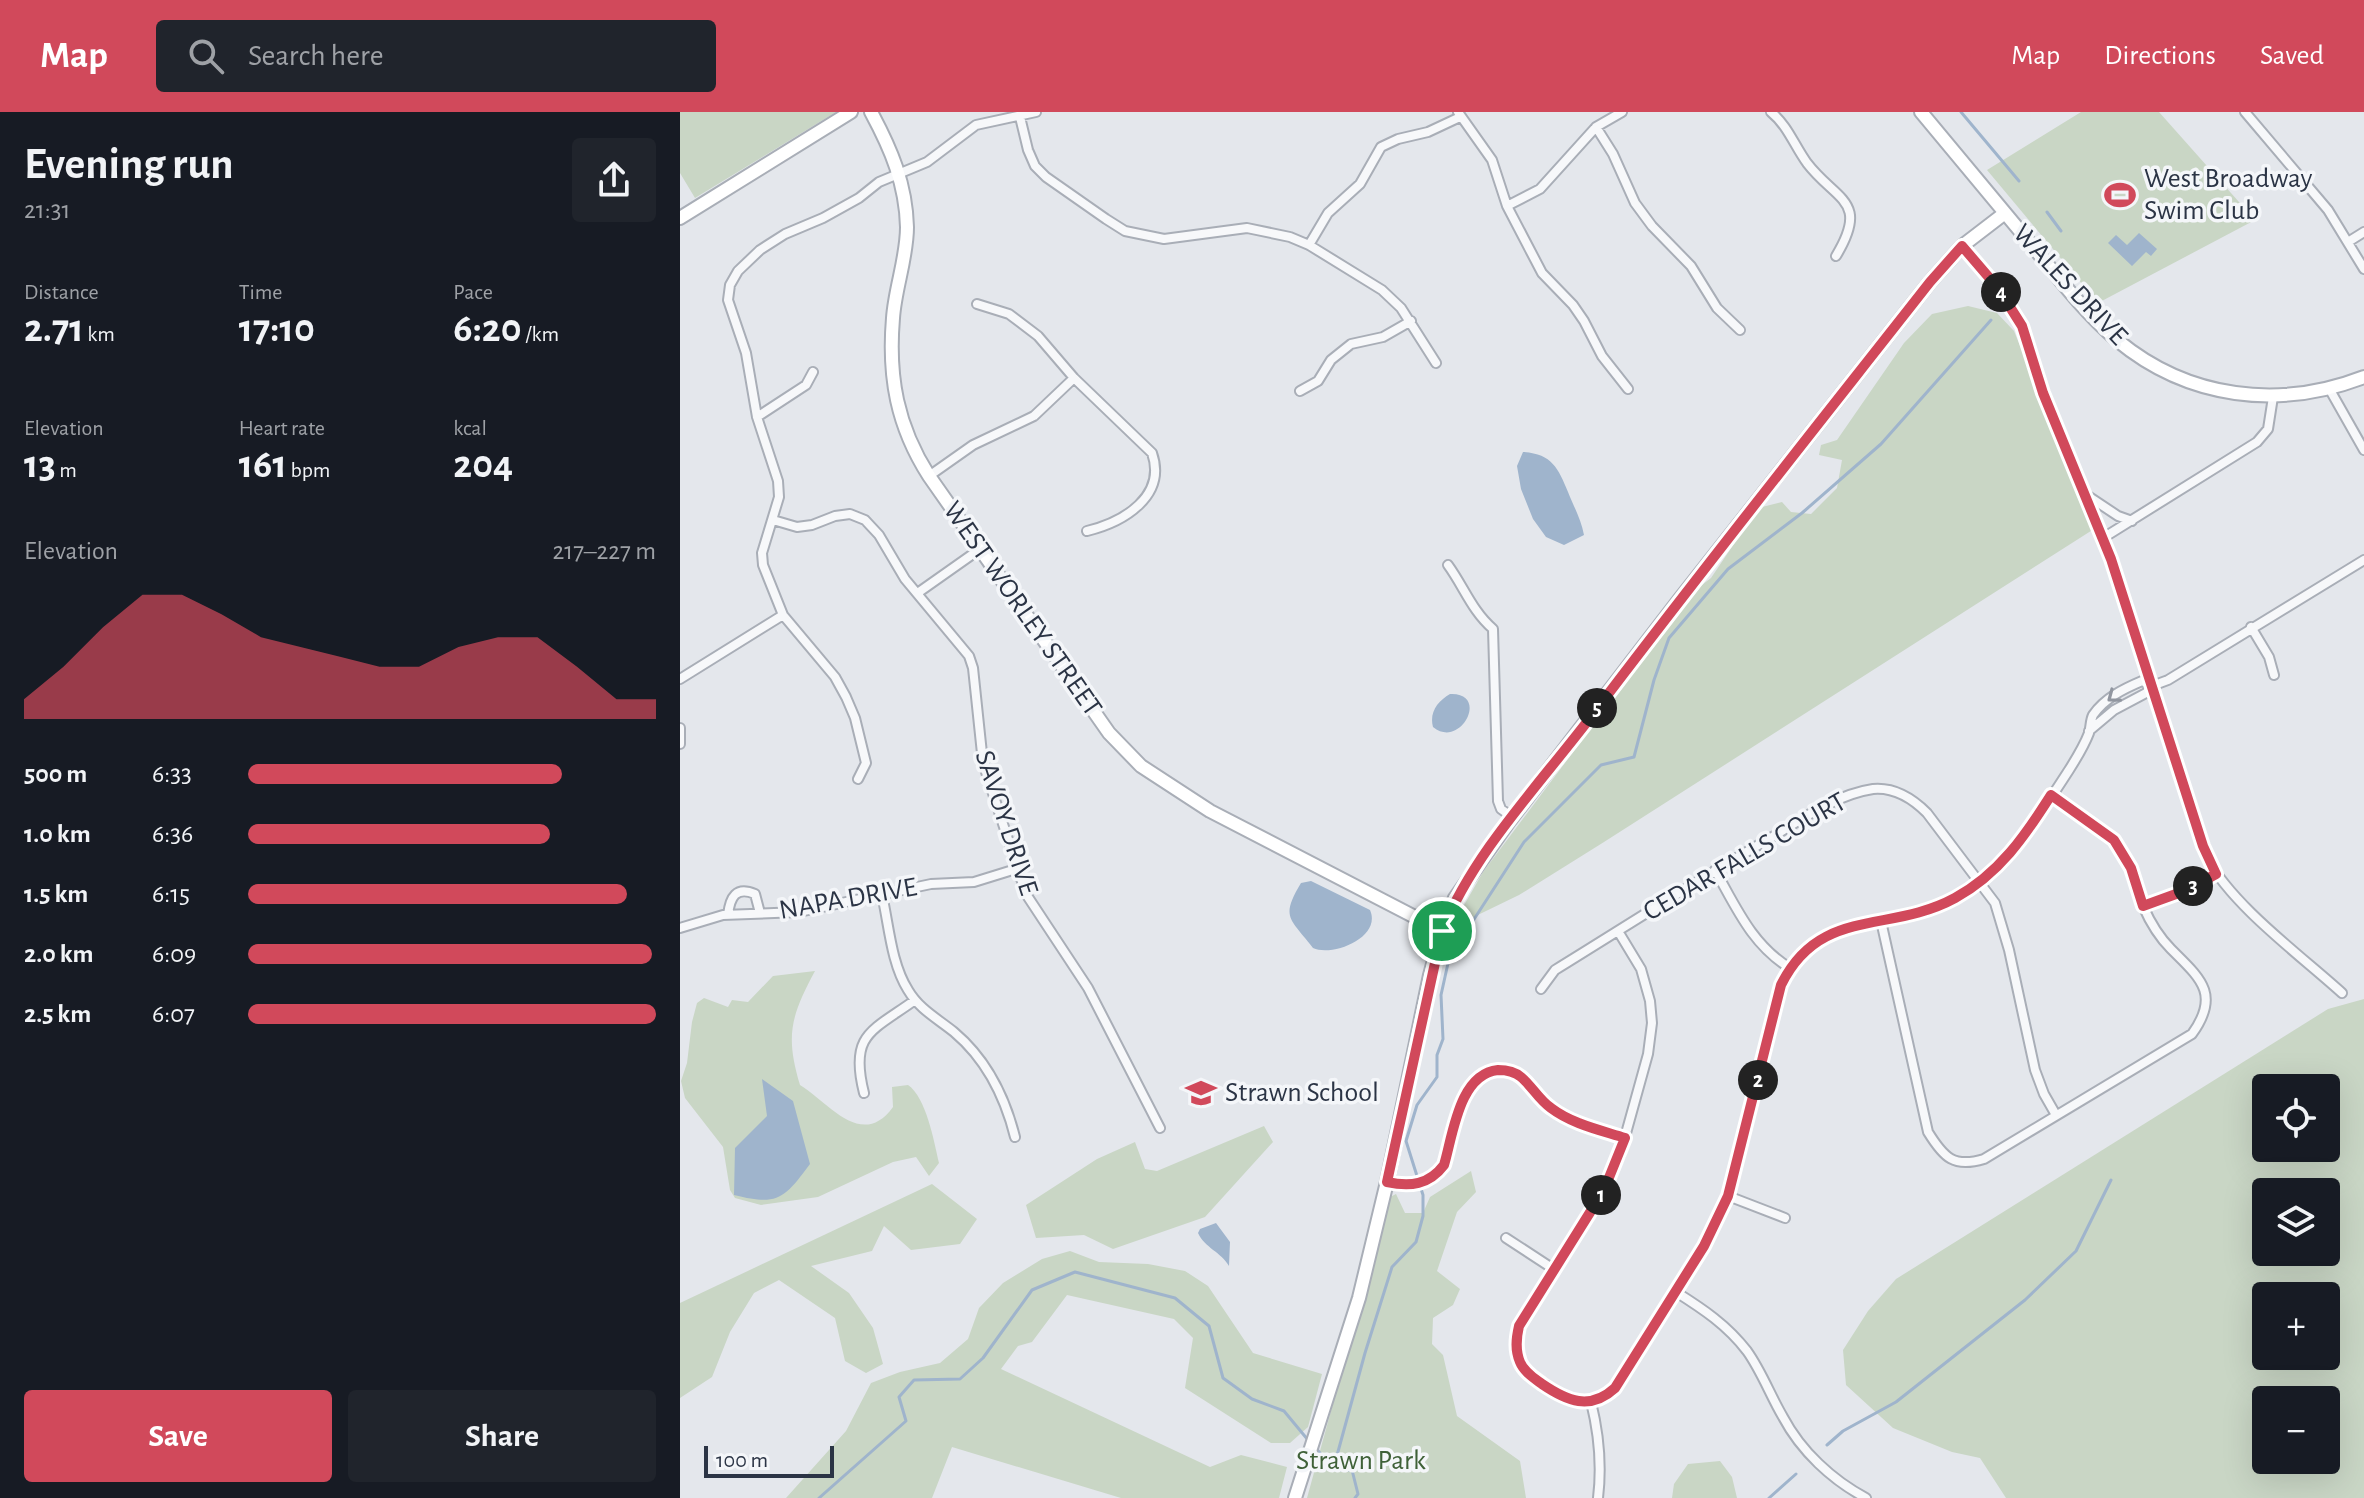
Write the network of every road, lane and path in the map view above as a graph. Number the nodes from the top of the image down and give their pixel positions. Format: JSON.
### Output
{"nodes":[{"id":1,"x":851,"y":112,"type":"edge"},
{"id":2,"x":871,"y":112,"type":"edge"},
{"id":3,"x":1036,"y":112,"type":"edge"},
{"id":4,"x":1622,"y":112,"type":"edge"},
{"id":5,"x":1771,"y":112,"type":"edge"},
{"id":6,"x":1921,"y":112,"type":"edge"},
{"id":7,"x":2245,"y":112,"type":"edge"},
{"id":8,"x":1459,"y":115,"type":"edge"},
{"id":9,"x":1020,"y":117,"type":"junction"},
{"id":10,"x":1596,"y":127,"type":"junction"},
{"id":11,"x":899,"y":172,"type":"junction"},
{"id":12,"x":1507,"y":206,"type":"junction"},
{"id":13,"x":2005,"y":213,"type":"junction"},
{"id":14,"x":680,"y":218,"type":"edge"},
{"id":15,"x":2364,"y":232,"type":"edge"},
{"id":16,"x":2348,"y":242,"type":"junction"},
{"id":17,"x":1309,"y":245,"type":"junction"},
{"id":18,"x":1962,"y":246,"type":"junction"},
{"id":19,"x":1836,"y":256,"type":"dead end"},
{"id":20,"x":2364,"y":269,"type":"edge"},
{"id":21,"x":977,"y":304,"type":"dead end"},
{"id":22,"x":1411,"y":321,"type":"junction"},
{"id":23,"x":1740,"y":330,"type":"dead end"},
{"id":24,"x":1436,"y":363,"type":"dead end"},
{"id":25,"x":813,"y":372,"type":"dead end"},
{"id":26,"x":2364,"y":377,"type":"edge"},
{"id":27,"x":1074,"y":378,"type":"junction"},
{"id":28,"x":1628,"y":389,"type":"dead end"},
{"id":29,"x":2330,"y":390,"type":"junction"},
{"id":30,"x":1300,"y":391,"type":"dead end"},
{"id":31,"x":2273,"y":397,"type":"junction"},
{"id":32,"x":757,"y":417,"type":"junction"},
{"id":33,"x":2364,"y":450,"type":"edge"},
{"id":34,"x":929,"y":476,"type":"junction"},
{"id":35,"x":2085,"y":494,"type":"junction"},
{"id":36,"x":773,"y":520,"type":"junction"},
{"id":37,"x":2132,"y":521,"type":"junction"},
{"id":38,"x":1087,"y":531,"type":"dead end"},
{"id":39,"x":2103,"y":538,"type":"junction"},
{"id":40,"x":980,"y":549,"type":"junction"},
{"id":41,"x":2364,"y":560,"type":"edge"},
{"id":42,"x":1448,"y":565,"type":"dead end"},
{"id":43,"x":919,"y":592,"type":"junction"},
{"id":44,"x":783,"y":615,"type":"junction"},
{"id":45,"x":2251,"y":627,"type":"junction"},
{"id":46,"x":2274,"y":675,"type":"dead end"},
{"id":47,"x":680,"y":679,"type":"edge"},
{"id":48,"x":2152,"y":686,"type":"junction"},
{"id":49,"x":680,"y":728,"type":"edge"},
{"id":50,"x":2089,"y":731,"type":"junction"},
{"id":51,"x":680,"y":744,"type":"edge"},
{"id":52,"x":858,"y":779,"type":"dead end"},
{"id":53,"x":2051,"y":795,"type":"junction"},
{"id":54,"x":1512,"y":817,"type":"junction"},
{"id":55,"x":1016,"y":869,"type":"junction"},
{"id":56,"x":1715,"y":870,"type":"junction"},
{"id":57,"x":2216,"y":874,"type":"junction"},
{"id":58,"x":1979,"y":882,"type":"junction"},
{"id":59,"x":882,"y":895,"type":"junction"},
{"id":60,"x":2143,"y":906,"type":"junction"},
{"id":61,"x":760,"y":913,"type":"junction"},
{"id":62,"x":728,"y":915,"type":"junction"},
{"id":63,"x":1881,"y":921,"type":"junction"},
{"id":64,"x":680,"y":928,"type":"edge"},
{"id":65,"x":1442,"y":931,"type":"junction"},
{"id":66,"x":1618,"y":931,"type":"junction"},
{"id":67,"x":1790,"y":968,"type":"junction"},
{"id":68,"x":1541,"y":989,"type":"dead end"},
{"id":69,"x":2342,"y":993,"type":"dead end"},
{"id":70,"x":915,"y":1000,"type":"junction"},
{"id":71,"x":864,"y":1093,"type":"dead end"},
{"id":72,"x":2056,"y":1115,"type":"junction"},
{"id":73,"x":1160,"y":1128,"type":"dead end"},
{"id":74,"x":1015,"y":1137,"type":"dead end"},
{"id":75,"x":1625,"y":1138,"type":"junction"},
{"id":76,"x":1387,"y":1182,"type":"junction"},
{"id":77,"x":1728,"y":1196,"type":"junction"},
{"id":78,"x":1785,"y":1218,"type":"dead end"},
{"id":79,"x":1506,"y":1238,"type":"dead end"},
{"id":80,"x":1555,"y":1270,"type":"junction"},
{"id":81,"x":1676,"y":1292,"type":"junction"},
{"id":82,"x":1591,"y":1402,"type":"junction"},
{"id":83,"x":1295,"y":1498,"type":"edge"},
{"id":84,"x":1598,"y":1498,"type":"edge"},
{"id":85,"x":1866,"y":1498,"type":"edge"}],
"edges":[{"from":1,"to":14,"type":"street"},
{"from":2,"to":11,"type":"street","name":"WEST WORLEY STREET"},
{"from":3,"to":9,"type":"street"},
{"from":4,"to":10,"type":"street"},
{"from":5,"to":19,"type":"street"},
{"from":6,"to":13,"type":"street","name":"WALES DRIVE"},
{"from":7,"to":16,"type":"street"},
{"from":8,"to":12,"type":"street"},
{"from":8,"to":17,"type":"street"},
{"from":9,"to":11,"type":"street"},
{"from":9,"to":17,"type":"street"},
{"from":10,"to":12,"type":"street"},
{"from":10,"to":23,"type":"street"},
{"from":11,"to":32,"type":"street"},
{"from":11,"to":34,"type":"street","name":"WEST WORLEY STREET"},
{"from":12,"to":28,"type":"street"},
{"from":13,"to":18,"type":"street"},
{"from":13,"to":31,"type":"street","name":"WALES DRIVE"},
{"from":15,"to":16,"type":"street"},
{"from":16,"to":20,"type":"street"},
{"from":17,"to":22,"type":"street"},
{"from":18,"to":35,"type":"street"},
{"from":18,"to":54,"type":"street"},
{"from":21,"to":27,"type":"street"},
{"from":22,"to":24,"type":"street"},
{"from":22,"to":30,"type":"street"},
{"from":25,"to":32,"type":"street"},
{"from":26,"to":29,"type":"street","name":"WALES DRIVE"},
{"from":27,"to":34,"type":"street"},
{"from":27,"to":38,"type":"street"},
{"from":29,"to":31,"type":"street","name":"WALES DRIVE"},
{"from":29,"to":33,"type":"street"},
{"from":31,"to":37,"type":"street"},
{"from":32,"to":36,"type":"street"},
{"from":34,"to":40,"type":"street","name":"WEST WORLEY STREET"},
{"from":35,"to":37,"type":"street"},
{"from":35,"to":39,"type":"street"},
{"from":36,"to":43,"type":"street","name":"SAVOY DRIVE"},
{"from":36,"to":44,"type":"street"},
{"from":37,"to":39,"type":"street"},
{"from":39,"to":48,"type":"street"},
{"from":40,"to":43,"type":"street"},
{"from":40,"to":65,"type":"street","name":"WEST WORLEY STREET"},
{"from":41,"to":45,"type":"street"},
{"from":42,"to":54,"type":"street"},
{"from":43,"to":55,"type":"street","name":"SAVOY DRIVE"},
{"from":44,"to":47,"type":"street"},
{"from":44,"to":52,"type":"street"},
{"from":45,"to":46,"type":"street"},
{"from":45,"to":48,"type":"street"},
{"from":48,"to":50,"type":"street"},
{"from":48,"to":50,"type":"street","one_way":true},
{"from":48,"to":57,"type":"street"},
{"from":49,"to":51,"type":"street"},
{"from":50,"to":53,"type":"street"},
{"from":53,"to":58,"type":"street"},
{"from":53,"to":60,"type":"street"},
{"from":54,"to":65,"type":"street"},
{"from":55,"to":59,"type":"street","name":"NAPA DRIVE"},
{"from":55,"to":73,"type":"street","name":"SAVOY DRIVE"},
{"from":56,"to":58,"type":"street","name":"CEDAR FALLS COURT"},
{"from":56,"to":66,"type":"street","name":"CEDAR FALLS COURT"},
{"from":56,"to":67,"type":"street"},
{"from":57,"to":60,"type":"street"},
{"from":57,"to":69,"type":"street"},
{"from":58,"to":63,"type":"street"},
{"from":58,"to":72,"type":"street","name":"CEDAR FALLS COURT"},
{"from":59,"to":61,"type":"street","name":"NAPA DRIVE"},
{"from":59,"to":70,"type":"street"},
{"from":60,"to":72,"type":"street"},
{"from":61,"to":62,"type":"street","name":"NAPA DRIVE"},
{"from":61,"to":62,"type":"street"},
{"from":62,"to":64,"type":"street","name":"NAPA DRIVE"},
{"from":63,"to":67,"type":"street"},
{"from":63,"to":72,"type":"street"},
{"from":65,"to":76,"type":"street"},
{"from":66,"to":68,"type":"street","name":"CEDAR FALLS COURT"},
{"from":66,"to":75,"type":"street"},
{"from":67,"to":77,"type":"street"},
{"from":70,"to":71,"type":"street"},
{"from":70,"to":74,"type":"street"},
{"from":75,"to":76,"type":"street"},
{"from":75,"to":80,"type":"street"},
{"from":76,"to":83,"type":"street"},
{"from":77,"to":78,"type":"street"},
{"from":77,"to":81,"type":"street"},
{"from":79,"to":80,"type":"street"},
{"from":80,"to":82,"type":"street"},
{"from":81,"to":82,"type":"street"},
{"from":81,"to":85,"type":"street"},
{"from":82,"to":84,"type":"street"}]}
